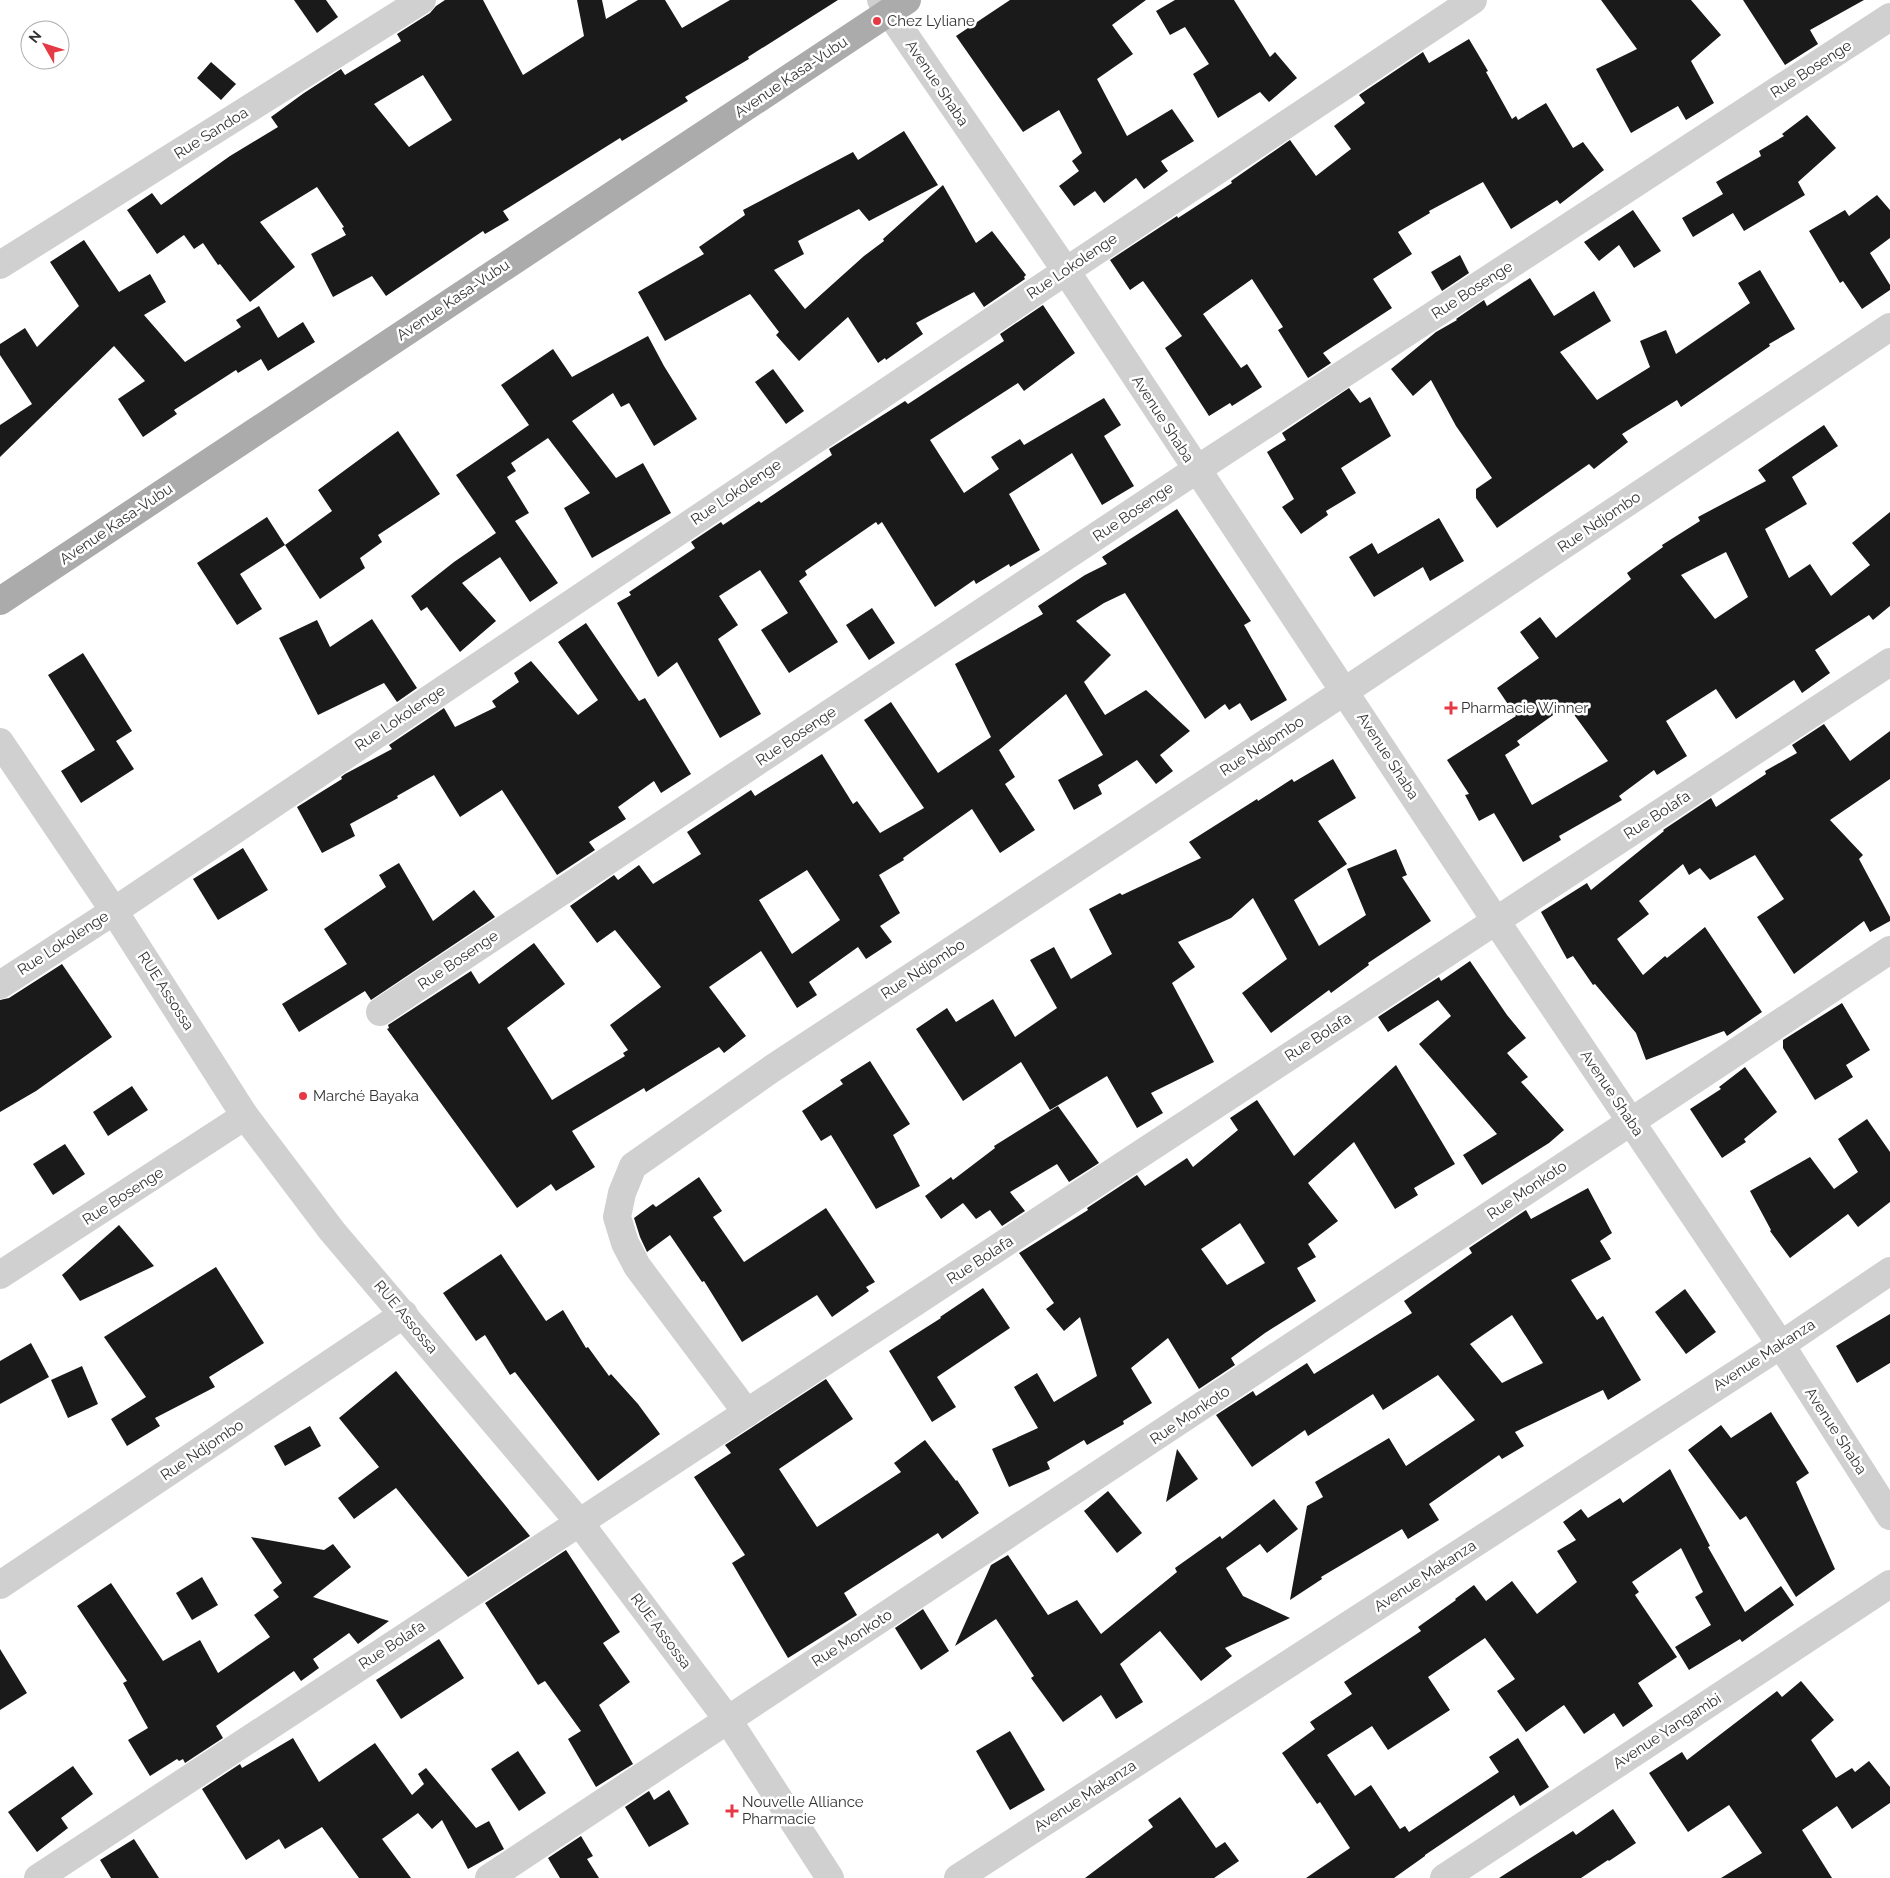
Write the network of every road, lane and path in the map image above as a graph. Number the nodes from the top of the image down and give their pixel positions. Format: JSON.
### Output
{"nodes":[{"id":1,"x":422,"y":0,"type":"edge"},
{"id":2,"x":1473,"y":0,"type":"edge"},
{"id":3,"x":892,"y":4,"type":"edge"},
{"id":4,"x":1890,"y":18,"type":"edge"},
{"id":5,"x":0,"y":265,"type":"edge"},
{"id":6,"x":1066,"y":271,"type":"junction"},
{"id":7,"x":1890,"y":327,"type":"edge"},
{"id":8,"x":1196,"y":470,"type":"junction"},
{"id":9,"x":0,"y":601,"type":"edge"},
{"id":10,"x":1890,"y":662,"type":"edge"},
{"id":11,"x":1345,"y":691,"type":"junction"},
{"id":12,"x":0,"y":742,"type":"edge"},
{"id":13,"x":114,"y":911,"type":"junction"},
{"id":14,"x":1496,"y":921,"type":"junction"},
{"id":15,"x":1890,"y":950,"type":"edge"},
{"id":16,"x":0,"y":985,"type":"edge"},
{"id":17,"x":380,"y":1012,"type":"dead end"},
{"id":18,"x":245,"y":1116,"type":"junction"},
{"id":19,"x":1631,"y":1121,"type":"junction"},
{"id":20,"x":1890,"y":1271,"type":"edge"},
{"id":21,"x":0,"y":1276,"type":"edge"},
{"id":22,"x":404,"y":1314,"type":"junction"},
{"id":23,"x":1781,"y":1345,"type":"junction"},
{"id":24,"x":747,"y":1413,"type":"junction"},
{"id":25,"x":1890,"y":1516,"type":"edge"},
{"id":26,"x":579,"y":1522,"type":"junction"},
{"id":27,"x":1890,"y":1584,"type":"edge"},
{"id":28,"x":0,"y":1585,"type":"edge"},
{"id":29,"x":728,"y":1720,"type":"junction"},
{"id":30,"x":38,"y":1878,"type":"edge"},
{"id":31,"x":489,"y":1878,"type":"edge"},
{"id":32,"x":830,"y":1878,"type":"edge"},
{"id":33,"x":958,"y":1878,"type":"edge"},
{"id":34,"x":1444,"y":1878,"type":"edge"}],
"edges":[{"from":1,"to":5,"type":"street","name":"Rue Sandoa"},
{"from":2,"to":6,"type":"street","name":"Rue Lokolenge"},
{"from":3,"to":6,"type":"street","name":"Avenue Shaba"},
{"from":3,"to":9,"type":"main road","name":"Avenue Kasa-Vubu"},
{"from":4,"to":8,"type":"street","name":"Rue Bosenge"},
{"from":6,"to":8,"type":"street","name":"Avenue Shaba"},
{"from":6,"to":13,"type":"street","name":"Rue Lokolenge"},
{"from":7,"to":11,"type":"street","name":"Rue Ndjombo"},
{"from":8,"to":11,"type":"street","name":"Avenue Shaba"},
{"from":8,"to":17,"type":"street","name":"Rue Bosenge"},
{"from":10,"to":14,"type":"street","name":"Rue Bolafa"},
{"from":11,"to":14,"type":"street","name":"Avenue Shaba"},
{"from":11,"to":24,"type":"street","name":"Rue Ndjombo"},
{"from":12,"to":13,"type":"street","name":"RUE Assossa"},
{"from":13,"to":16,"type":"street","name":"Rue Lokolenge"},
{"from":13,"to":18,"type":"street","name":"RUE Assossa"},
{"from":14,"to":19,"type":"street","name":"Avenue Shaba"},
{"from":14,"to":24,"type":"street","name":"Rue Bolafa"},
{"from":15,"to":19,"type":"street","name":"Rue Monkoto"},
{"from":18,"to":21,"type":"street","name":"Rue Bosenge"},
{"from":18,"to":22,"type":"street","name":"RUE Assossa"},
{"from":19,"to":23,"type":"street","name":"Avenue Shaba"},
{"from":19,"to":29,"type":"street","name":"Rue Monkoto"},
{"from":20,"to":23,"type":"street","name":"Avenue Makanza"},
{"from":22,"to":26,"type":"street","name":"RUE Assossa"},
{"from":22,"to":28,"type":"street","name":"Rue Ndjombo"},
{"from":23,"to":25,"type":"street","name":"Avenue Shaba"},
{"from":23,"to":33,"type":"street","name":"Avenue Makanza"},
{"from":24,"to":26,"type":"street","name":"Rue Bolafa"},
{"from":26,"to":29,"type":"street","name":"RUE Assossa"},
{"from":26,"to":30,"type":"street","name":"Rue Bolafa"},
{"from":27,"to":34,"type":"street","name":"Avenue Yangambi"},
{"from":29,"to":31,"type":"street","name":"Rue Monkoto"},
{"from":29,"to":32,"type":"street","name":"RUE Assossa"}]}
